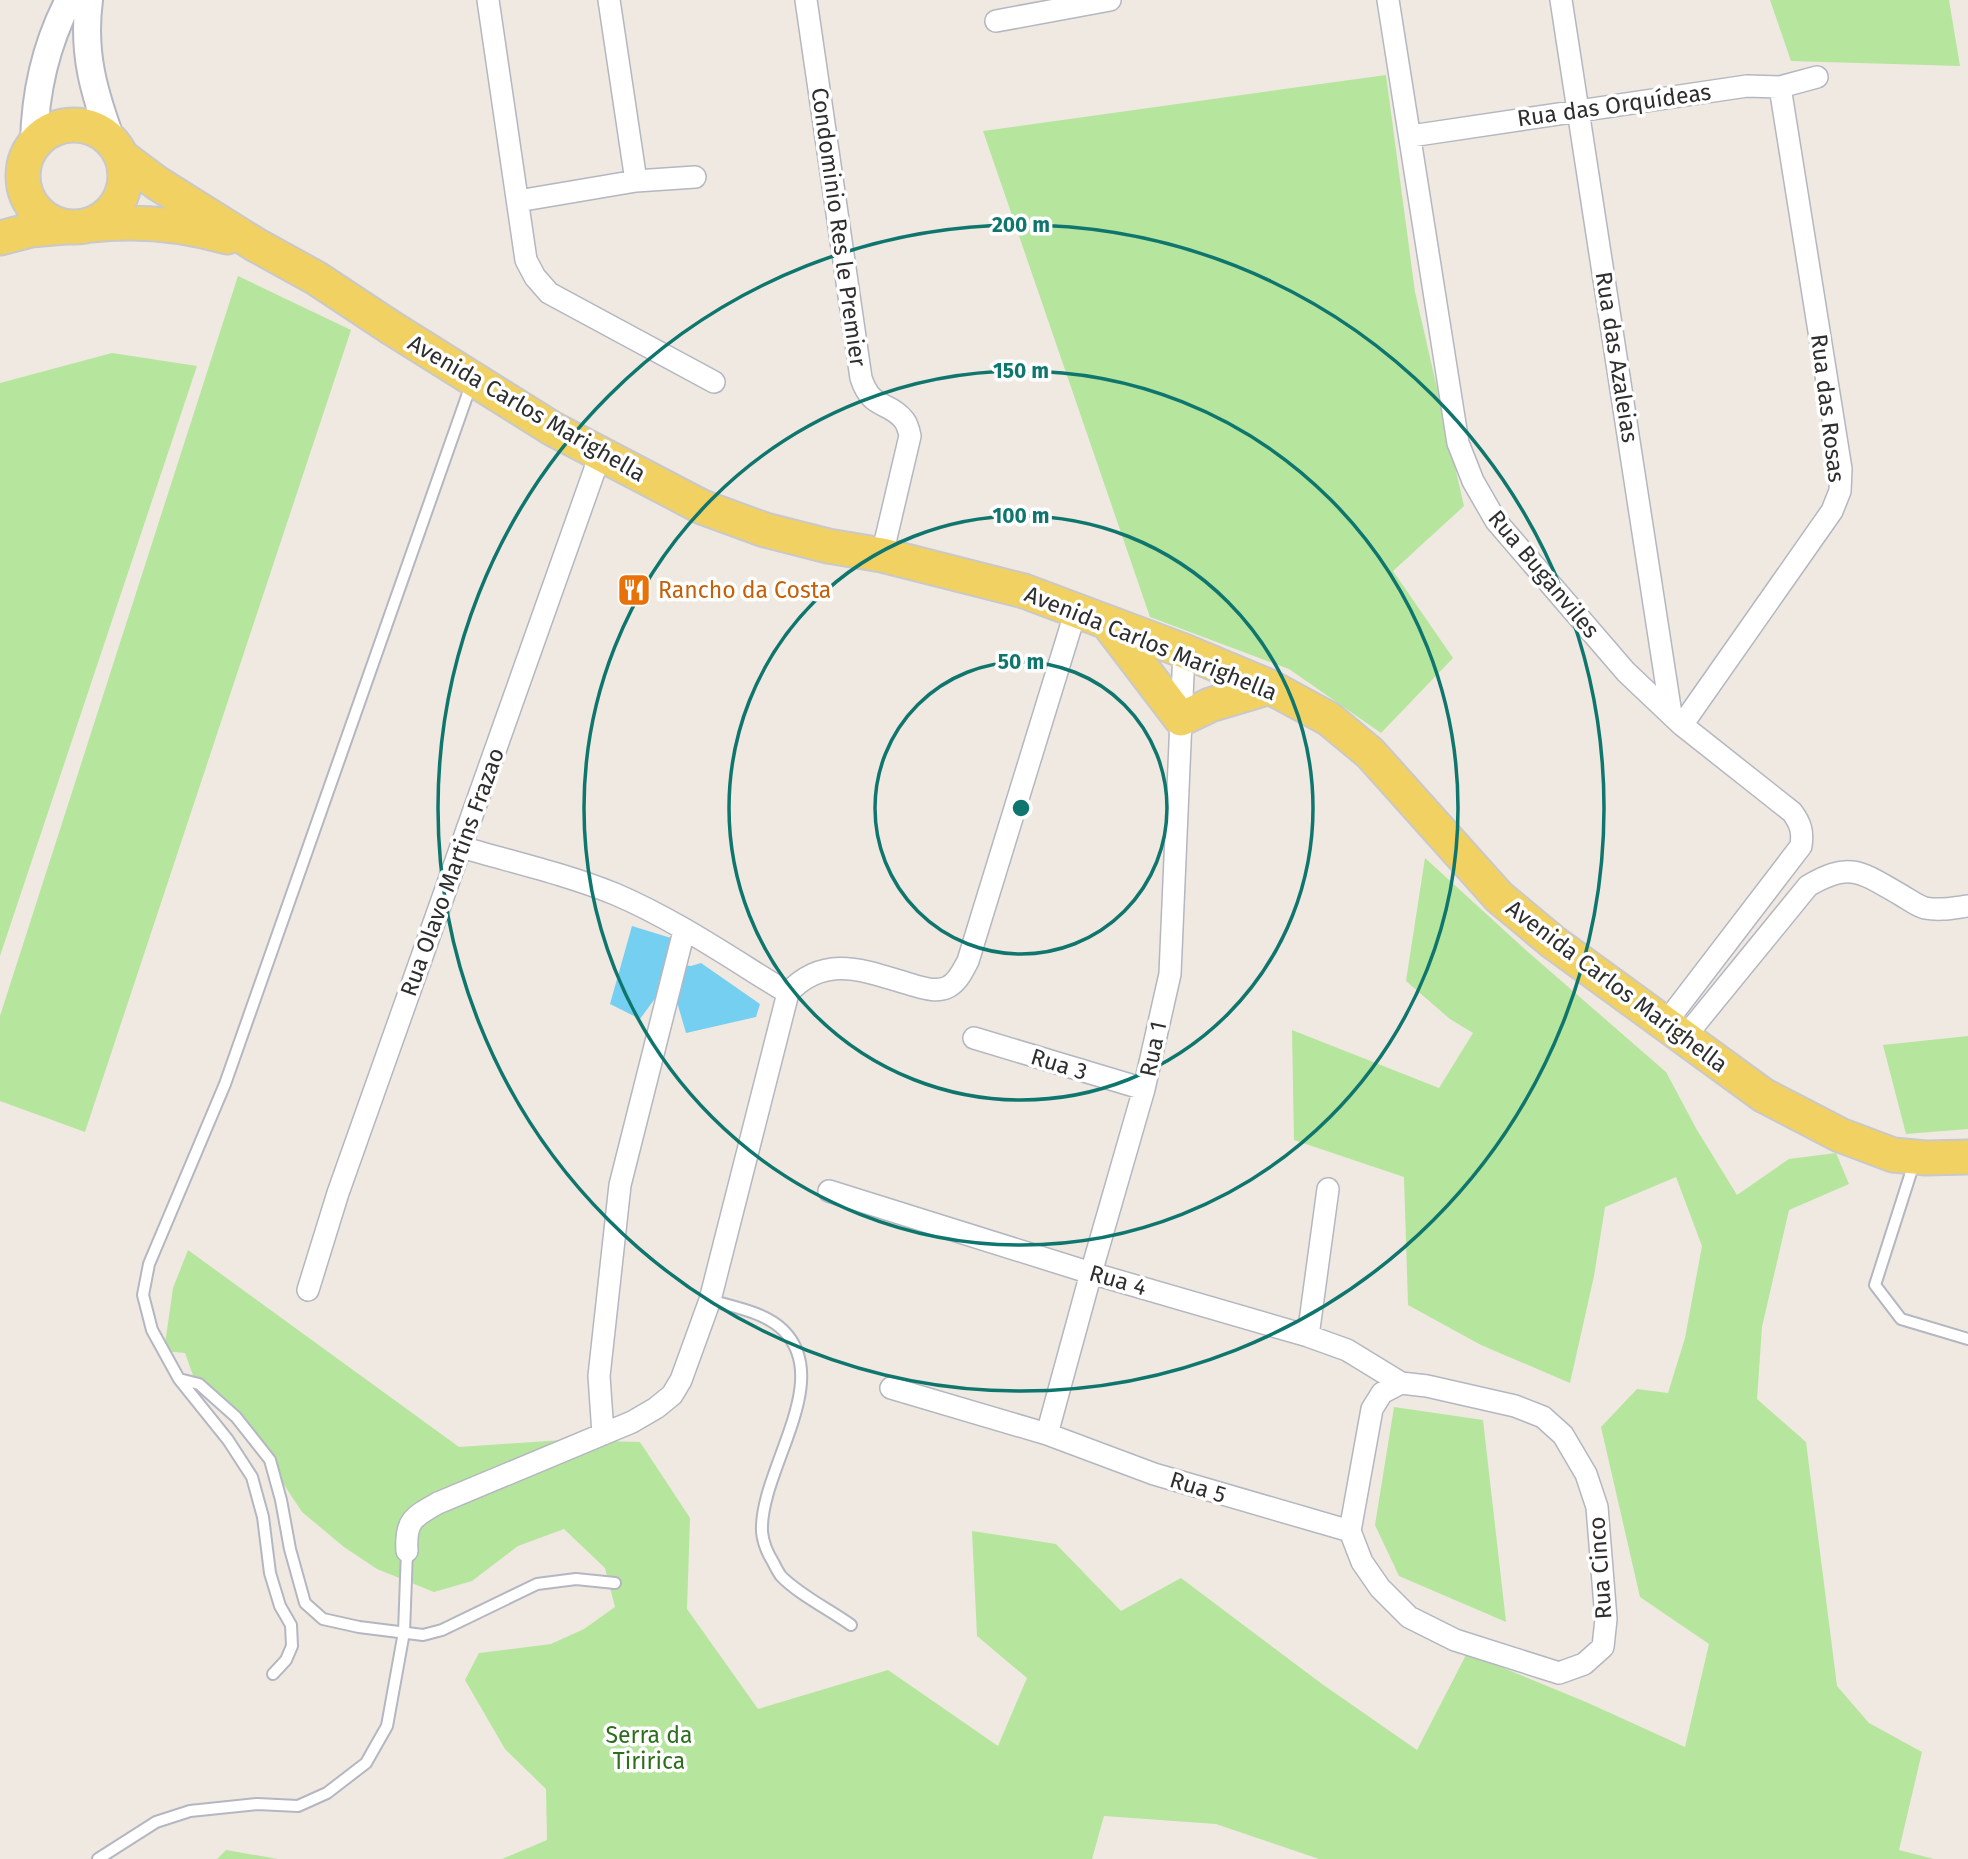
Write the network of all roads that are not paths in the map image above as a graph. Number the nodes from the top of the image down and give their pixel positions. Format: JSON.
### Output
{"nodes":[{"id":1,"x":69,"y":0,"type":"edge"},
{"id":2,"x":89,"y":0,"type":"edge"},
{"id":3,"x":488,"y":0,"type":"edge"},
{"id":4,"x":609,"y":0,"type":"edge"},
{"id":5,"x":806,"y":0,"type":"edge"},
{"id":6,"x":1110,"y":0,"type":"edge"},
{"id":7,"x":1388,"y":0,"type":"edge"},
{"id":8,"x":1561,"y":0,"type":"edge"},
{"id":9,"x":996,"y":21,"type":"dead end"},
{"id":10,"x":1817,"y":77,"type":"dead end"},
{"id":11,"x":1780,"y":87,"type":"junction"},
{"id":12,"x":1580,"y":109,"type":"junction"},
{"id":13,"x":1411,"y":136,"type":"junction"},
{"id":14,"x":32,"y":146,"type":"junction"},
{"id":15,"x":116,"y":149,"type":"junction"},
{"id":16,"x":0,"y":173,"type":"edge"},
{"id":17,"x":695,"y":177,"type":"dead end"},
{"id":18,"x":636,"y":181,"type":"junction"},
{"id":19,"x":518,"y":201,"type":"junction"},
{"id":20,"x":78,"y":226,"type":"junction"},
{"id":21,"x":0,"y":238,"type":"edge"},
{"id":22,"x":256,"y":245,"type":"junction"},
{"id":23,"x":473,"y":379,"type":"junction"},
{"id":24,"x":714,"y":382,"type":"dead end"},
{"id":25,"x":600,"y":455,"type":"junction"},
{"id":26,"x":882,"y":555,"type":"junction"},
{"id":27,"x":1076,"y":610,"type":"junction"},
{"id":28,"x":1107,"y":622,"type":"junction"},
{"id":29,"x":1184,"y":651,"type":"junction"},
{"id":30,"x":1270,"y":687,"type":"junction"},
{"id":31,"x":1181,"y":719,"type":"junction"},
{"id":32,"x":1676,"y":720,"type":"junction"},
{"id":33,"x":461,"y":847,"type":"junction"},
{"id":34,"x":1968,"y":906,"type":"edge"},
{"id":35,"x":684,"y":931,"type":"junction"},
{"id":36,"x":788,"y":993,"type":"junction"},
{"id":37,"x":1674,"y":1031,"type":"junction"},
{"id":38,"x":974,"y":1038,"type":"dead end"},
{"id":39,"x":1144,"y":1090,"type":"junction"},
{"id":40,"x":1916,"y":1157,"type":"junction"},
{"id":41,"x":1968,"y":1157,"type":"edge"},
{"id":42,"x":1328,"y":1189,"type":"dead end"},
{"id":43,"x":829,"y":1191,"type":"dead end"},
{"id":44,"x":1091,"y":1273,"type":"junction"},
{"id":45,"x":308,"y":1290,"type":"dead end"},
{"id":46,"x":710,"y":1300,"type":"junction"},
{"id":47,"x":1308,"y":1336,"type":"junction"},
{"id":48,"x":1968,"y":1339,"type":"edge"},
{"id":49,"x":179,"y":1379,"type":"junction"},
{"id":50,"x":1401,"y":1382,"type":"junction"},
{"id":51,"x":891,"y":1388,"type":"dead end"},
{"id":52,"x":603,"y":1434,"type":"junction"},
{"id":53,"x":1047,"y":1434,"type":"junction"},
{"id":54,"x":1350,"y":1531,"type":"junction"},
{"id":55,"x":407,"y":1551,"type":"joint"},
{"id":56,"x":615,"y":1583,"type":"dead end"},
{"id":57,"x":851,"y":1625,"type":"dead end"},
{"id":58,"x":404,"y":1632,"type":"junction"},
{"id":59,"x":272,"y":1674,"type":"dead end"},
{"id":60,"x":98,"y":1859,"type":"edge"}],
"edges":[{"from":1,"to":14,"type":"street"},
{"from":2,"to":15,"type":"street"},
{"from":3,"to":19,"type":"street"},
{"from":4,"to":18,"type":"street"},
{"from":5,"to":26,"type":"street","name":"Condominio Res le Premier"},
{"from":6,"to":9,"type":"street"},
{"from":7,"to":13,"type":"street","name":"Rua Buganviles"},
{"from":8,"to":12,"type":"street","name":"Rua das Azaleias"},
{"from":10,"to":11,"type":"street","name":"Rua das Orquídeas"},
{"from":11,"to":12,"type":"street","name":"Rua das Orquídeas"},
{"from":11,"to":32,"type":"street","name":"Rua das Rosas"},
{"from":12,"to":13,"type":"street","name":"Rua das Orquídeas"},
{"from":12,"to":32,"type":"street","name":"Rua das Azaleias"},
{"from":13,"to":32,"type":"street","name":"Rua Buganviles"},
{"from":14,"to":15,"type":"main road"},
{"from":14,"to":16,"type":"main road"},
{"from":14,"to":20,"type":"main road"},
{"from":15,"to":20,"type":"main road"},
{"from":15,"to":22,"type":"main road","name":"Avenida Carlos Marighella"},
{"from":17,"to":18,"type":"street"},
{"from":18,"to":19,"type":"street"},
{"from":19,"to":24,"type":"street"},
{"from":20,"to":21,"type":"main road","name":"Avenida Carlos Marighella"},
{"from":20,"to":22,"type":"main road","name":"Avenida Carlos Marighella"},
{"from":22,"to":23,"type":"main road","name":"Avenida Carlos Marighella"},
{"from":23,"to":25,"type":"main road","name":"Avenida Carlos Marighella"},
{"from":23,"to":49,"type":"lane"},
{"from":25,"to":26,"type":"main road","name":"Avenida Carlos Marighella"},
{"from":25,"to":33,"type":"street","name":"Rua Olavo Martins Frazao"},
{"from":26,"to":27,"type":"main road","name":"Avenida Carlos Marighella"},
{"from":27,"to":28,"type":"main road","name":"Avenida Carlos Marighella"},
{"from":27,"to":36,"type":"street"},
{"from":28,"to":29,"type":"main road","name":"Avenida Carlos Marighella"},
{"from":28,"to":31,"type":"main road"},
{"from":29,"to":30,"type":"main road","name":"Avenida Carlos Marighella"},
{"from":29,"to":31,"type":"street","name":"Rua 1"},
{"from":30,"to":31,"type":"main road"},
{"from":30,"to":37,"type":"main road","name":"Avenida Carlos Marighella"},
{"from":31,"to":39,"type":"street","name":"Rua 1"},
{"from":32,"to":37,"type":"street","name":"Rua Buganviles"},
{"from":33,"to":35,"type":"street"},
{"from":33,"to":45,"type":"street","name":"Rua Olavo Martins Frazao"},
{"from":34,"to":37,"type":"street"},
{"from":35,"to":36,"type":"street"},
{"from":35,"to":52,"type":"street"},
{"from":36,"to":46,"type":"street"},
{"from":37,"to":40,"type":"main road","name":"Avenida Carlos Marighella"},
{"from":38,"to":39,"type":"street","name":"Rua 3"},
{"from":39,"to":44,"type":"street","name":"Rua 1"},
{"from":40,"to":41,"type":"main road","name":"Avenida Carlos Marighella"},
{"from":40,"to":48,"type":"lane"},
{"from":42,"to":47,"type":"street"},
{"from":43,"to":44,"type":"street","name":"Rua 4"},
{"from":44,"to":47,"type":"street","name":"Rua 4"},
{"from":44,"to":53,"type":"street","name":"Rua 1"},
{"from":46,"to":52,"type":"street"},
{"from":46,"to":57,"type":"lane"},
{"from":47,"to":50,"type":"street","name":"Rua 4"},
{"from":49,"to":58,"type":"lane"},
{"from":49,"to":59,"type":"lane"},
{"from":50,"to":54,"type":"street"},
{"from":50,"to":54,"type":"street","name":"Rua Cinco"},
{"from":51,"to":53,"type":"street","name":"Rua 5"},
{"from":52,"to":55,"type":"street"},
{"from":53,"to":54,"type":"street","name":"Rua 5"},
{"from":55,"to":58,"type":"lane"},
{"from":56,"to":58,"type":"lane"},
{"from":58,"to":60,"type":"lane"}]}
